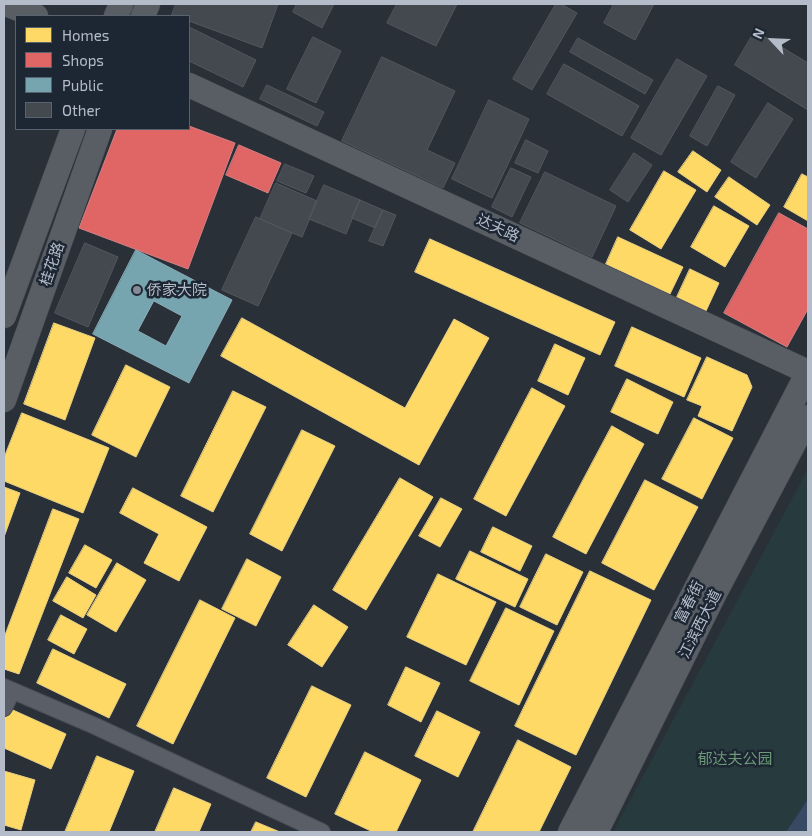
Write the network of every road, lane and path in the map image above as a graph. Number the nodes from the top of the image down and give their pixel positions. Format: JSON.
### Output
{"nodes":[{"id":1,"x":6,"y":4,"type":"edge"},
{"id":2,"x":34,"y":15,"type":"edge"},
{"id":3,"x":190,"y":85,"type":"edge"},
{"id":4,"x":190,"y":101,"type":"edge"},
{"id":5,"x":73,"y":130,"type":"edge"},
{"id":6,"x":100,"y":130,"type":"edge"},
{"id":7,"x":4,"y":316,"type":"edge"},
{"id":8,"x":807,"y":377,"type":"edge"},
{"id":9,"x":4,"y":400,"type":"edge"},
{"id":10,"x":808,"y":417,"type":"edge"},
{"id":11,"x":8,"y":689,"type":"edge"},
{"id":12,"x":4,"y":708,"type":"edge"},
{"id":13,"x":322,"y":832,"type":"edge"},
{"id":14,"x":570,"y":832,"type":"edge"},
{"id":15,"x":596,"y":832,"type":"edge"}],
"edges":[{"from":1,"to":2,"type":"main road"},
{"from":3,"to":8,"type":"main road","name":"达夫路"},
{"from":4,"to":8,"type":"main road","name":"达夫路"},
{"from":5,"to":7,"type":"main road"},
{"from":6,"to":9,"type":"main road","name":"桂花路"},
{"from":8,"to":14,"type":"main road","name":"富春街"},
{"from":10,"to":15,"type":"main road","name":"江滨西大道"},
{"from":11,"to":12,"type":"street"},
{"from":11,"to":13,"type":"street"}]}
